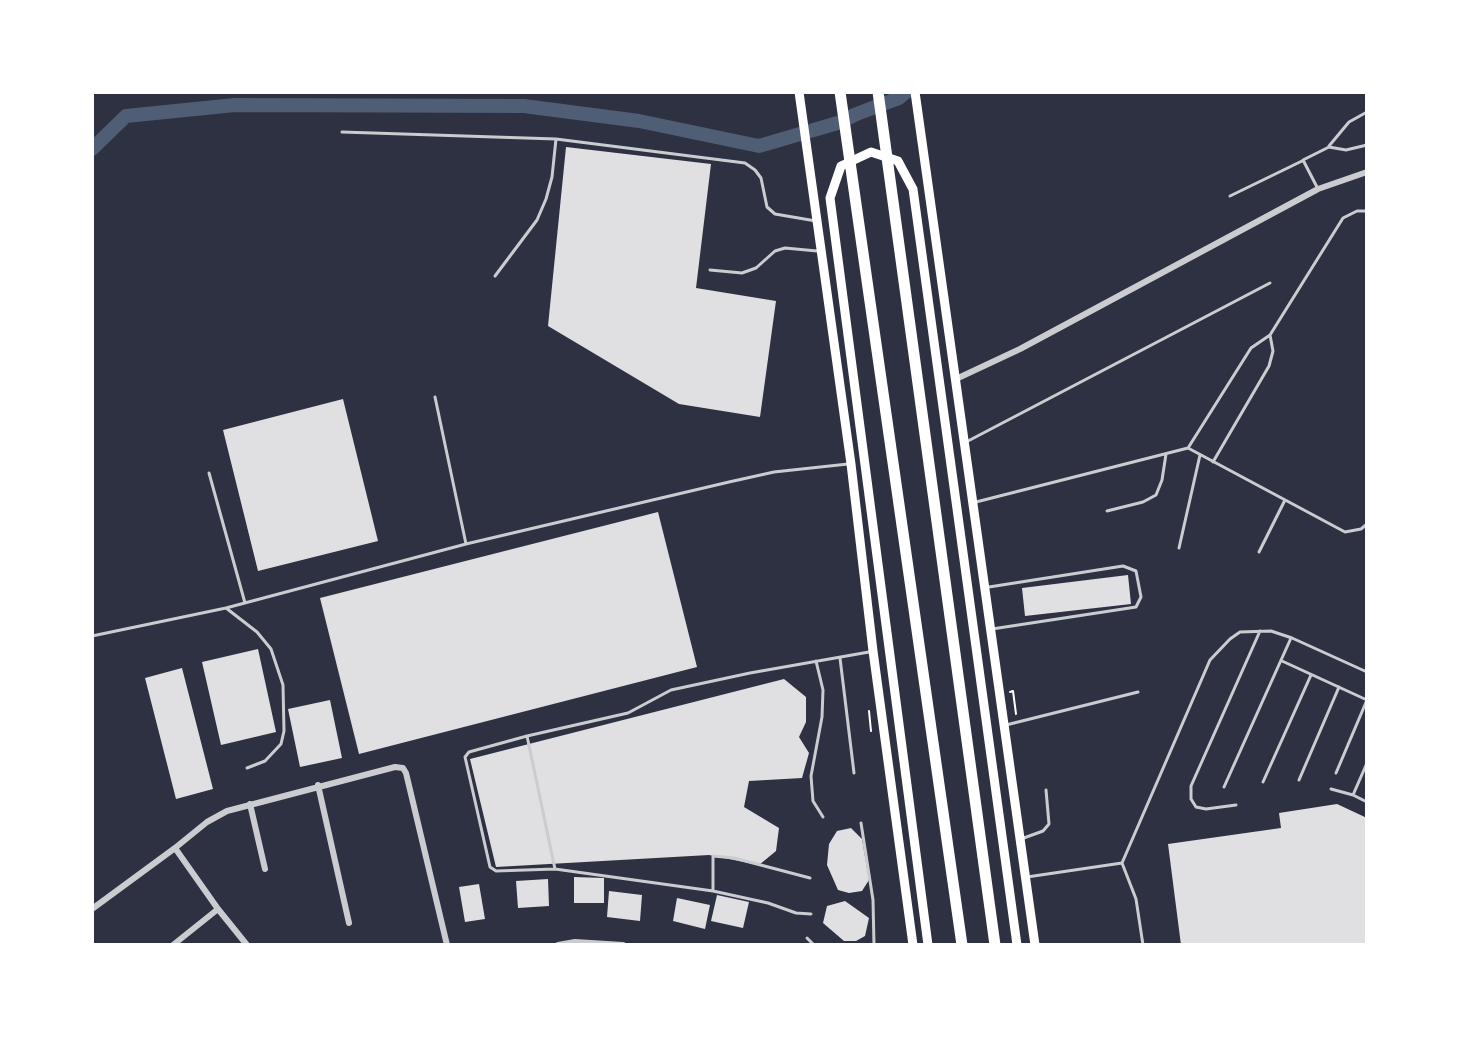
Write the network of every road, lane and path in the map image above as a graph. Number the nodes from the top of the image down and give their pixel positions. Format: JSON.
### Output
{"nodes":[{"id":1,"x":799,"y":92,"type":"edge"},
{"id":2,"x":840,"y":92,"type":"edge"},
{"id":3,"x":915,"y":92,"type":"edge"},
{"id":4,"x":878,"y":97,"type":"edge"},
{"id":5,"x":1367,"y":112,"type":"edge"},
{"id":6,"x":342,"y":132,"type":"dead end"},
{"id":7,"x":556,"y":139,"type":"junction"},
{"id":8,"x":1367,"y":145,"type":"edge"},
{"id":9,"x":1329,"y":147,"type":"junction"},
{"id":10,"x":1303,"y":160,"type":"junction"},
{"id":11,"x":1367,"y":172,"type":"edge"},
{"id":12,"x":1318,"y":189,"type":"junction"},
{"id":13,"x":1230,"y":196,"type":"dead end"},
{"id":14,"x":1367,"y":211,"type":"edge"},
{"id":15,"x":817,"y":221,"type":"junction"},
{"id":16,"x":821,"y":252,"type":"junction"},
{"id":17,"x":710,"y":270,"type":"dead end"},
{"id":18,"x":495,"y":276,"type":"dead end"},
{"id":19,"x":1270,"y":283,"type":"dead end"},
{"id":20,"x":1270,"y":335,"type":"junction"},
{"id":21,"x":956,"y":379,"type":"junction"},
{"id":22,"x":435,"y":397,"type":"dead end"},
{"id":23,"x":965,"y":443,"type":"junction"},
{"id":24,"x":1188,"y":448,"type":"junction"},
{"id":25,"x":1166,"y":454,"type":"junction"},
{"id":26,"x":1200,"y":455,"type":"junction"},
{"id":27,"x":1213,"y":462,"type":"junction"},
{"id":28,"x":851,"y":464,"type":"junction"},
{"id":29,"x":209,"y":473,"type":"dead end"},
{"id":30,"x":1285,"y":500,"type":"junction"},
{"id":31,"x":973,"y":503,"type":"junction"},
{"id":32,"x":1107,"y":511,"type":"dead end"},
{"id":33,"x":1367,"y":524,"type":"edge"},
{"id":34,"x":466,"y":544,"type":"junction"},
{"id":35,"x":1179,"y":548,"type":"dead end"},
{"id":36,"x":1259,"y":552,"type":"dead end"},
{"id":37,"x":985,"y":587,"type":"junction"},
{"id":38,"x":245,"y":603,"type":"junction"},
{"id":39,"x":226,"y":608,"type":"junction"},
{"id":40,"x":991,"y":629,"type":"junction"},
{"id":41,"x":1260,"y":631,"type":"junction"},
{"id":42,"x":92,"y":636,"type":"edge"},
{"id":43,"x":1292,"y":638,"type":"junction"},
{"id":44,"x":873,"y":651,"type":"junction"},
{"id":45,"x":840,"y":657,"type":"junction"},
{"id":46,"x":816,"y":661,"type":"junction"},
{"id":47,"x":1282,"y":661,"type":"junction"},
{"id":48,"x":1367,"y":672,"type":"edge"},
{"id":49,"x":1311,"y":675,"type":"junction"},
{"id":50,"x":1339,"y":687,"type":"junction"},
{"id":51,"x":1138,"y":692,"type":"dead end"},
{"id":52,"x":1367,"y":700,"type":"edge"},
{"id":53,"x":1004,"y":726,"type":"junction"},
{"id":54,"x":527,"y":736,"type":"junction"},
{"id":55,"x":1367,"y":763,"type":"edge"},
{"id":56,"x":247,"y":768,"type":"dead end"},
{"id":57,"x":854,"y":773,"type":"dead end"},
{"id":58,"x":1336,"y":773,"type":"dead end"},
{"id":59,"x":1299,"y":780,"type":"dead end"},
{"id":60,"x":1263,"y":782,"type":"dead end"},
{"id":61,"x":318,"y":785,"type":"junction"},
{"id":62,"x":1224,"y":787,"type":"dead end"},
{"id":63,"x":1331,"y":789,"type":"dead end"},
{"id":64,"x":1046,"y":790,"type":"dead end"},
{"id":65,"x":1353,"y":795,"type":"junction"},
{"id":66,"x":1367,"y":802,"type":"edge"},
{"id":67,"x":250,"y":804,"type":"junction"},
{"id":68,"x":1236,"y":805,"type":"dead end"},
{"id":69,"x":823,"y":817,"type":"dead end"},
{"id":70,"x":861,"y":823,"type":"dead end"},
{"id":71,"x":1021,"y":839,"type":"junction"},
{"id":72,"x":175,"y":848,"type":"junction"},
{"id":73,"x":1122,"y":863,"type":"junction"},
{"id":74,"x":265,"y":869,"type":"dead end"},
{"id":75,"x":555,"y":869,"type":"junction"},
{"id":76,"x":810,"y":878,"type":"dead end"},
{"id":77,"x":1026,"y":878,"type":"junction"},
{"id":78,"x":713,"y":891,"type":"junction"},
{"id":79,"x":92,"y":909,"type":"edge"},
{"id":80,"x":218,"y":909,"type":"junction"},
{"id":81,"x":811,"y":914,"type":"dead end"},
{"id":82,"x":349,"y":923,"type":"dead end"},
{"id":83,"x":807,"y":938,"type":"dead end"},
{"id":84,"x":576,"y":944,"type":"edge"},
{"id":85,"x":173,"y":945,"type":"edge"},
{"id":86,"x":247,"y":945,"type":"edge"},
{"id":87,"x":447,"y":945,"type":"edge"},
{"id":88,"x":558,"y":945,"type":"edge"},
{"id":89,"x":623,"y":945,"type":"edge"},
{"id":90,"x":814,"y":945,"type":"edge"},
{"id":91,"x":874,"y":945,"type":"edge"},
{"id":92,"x":913,"y":945,"type":"edge"},
{"id":93,"x":928,"y":945,"type":"edge"},
{"id":94,"x":962,"y":945,"type":"edge"},
{"id":95,"x":995,"y":945,"type":"edge"},
{"id":96,"x":1017,"y":945,"type":"edge"},
{"id":97,"x":1035,"y":945,"type":"edge"},
{"id":98,"x":1143,"y":945,"type":"edge"}],
"edges":[{"from":1,"to":15,"type":"main road"},
{"from":2,"to":94,"type":"highway"},
{"from":3,"to":21,"type":"main road"},
{"from":4,"to":95,"type":"highway"},
{"from":5,"to":9,"type":"lane"},
{"from":6,"to":7,"type":"lane"},
{"from":7,"to":15,"type":"lane"},
{"from":7,"to":18,"type":"lane"},
{"from":8,"to":9,"type":"lane"},
{"from":9,"to":10,"type":"lane"},
{"from":10,"to":12,"type":"lane"},
{"from":10,"to":13,"type":"lane"},
{"from":11,"to":12,"type":"street"},
{"from":12,"to":21,"type":"street"},
{"from":14,"to":20,"type":"lane"},
{"from":15,"to":16,"type":"main road"},
{"from":16,"to":17,"type":"lane"},
{"from":16,"to":28,"type":"main road"},
{"from":19,"to":23,"type":"lane"},
{"from":20,"to":24,"type":"lane"},
{"from":20,"to":27,"type":"lane"},
{"from":21,"to":23,"type":"main road"},
{"from":22,"to":34,"type":"lane"},
{"from":23,"to":31,"type":"main road"},
{"from":24,"to":25,"type":"lane"},
{"from":24,"to":26,"type":"lane"},
{"from":25,"to":31,"type":"lane"},
{"from":25,"to":32,"type":"lane"},
{"from":26,"to":27,"type":"lane"},
{"from":26,"to":35,"type":"lane"},
{"from":27,"to":30,"type":"lane"},
{"from":28,"to":34,"type":"lane"},
{"from":28,"to":44,"type":"main road"},
{"from":29,"to":38,"type":"lane"},
{"from":30,"to":33,"type":"lane"},
{"from":30,"to":36,"type":"lane"},
{"from":31,"to":37,"type":"main road"},
{"from":34,"to":38,"type":"lane"},
{"from":37,"to":40,"type":"main road"},
{"from":37,"to":40,"type":"lane"},
{"from":38,"to":39,"type":"lane"},
{"from":39,"to":42,"type":"lane"},
{"from":39,"to":56,"type":"lane"},
{"from":40,"to":53,"type":"main road"},
{"from":41,"to":43,"type":"lane"},
{"from":41,"to":68,"type":"lane"},
{"from":41,"to":73,"type":"lane"},
{"from":43,"to":47,"type":"lane"},
{"from":43,"to":48,"type":"lane"},
{"from":44,"to":45,"type":"lane"},
{"from":44,"to":92,"type":"main road"},
{"from":45,"to":46,"type":"lane"},
{"from":45,"to":57,"type":"lane"},
{"from":46,"to":54,"type":"lane"},
{"from":46,"to":69,"type":"lane"},
{"from":47,"to":49,"type":"lane"},
{"from":47,"to":62,"type":"lane"},
{"from":49,"to":50,"type":"lane"},
{"from":49,"to":60,"type":"lane"},
{"from":50,"to":52,"type":"lane"},
{"from":50,"to":59,"type":"lane"},
{"from":51,"to":53,"type":"lane"},
{"from":52,"to":58,"type":"lane"},
{"from":53,"to":71,"type":"main road"},
{"from":54,"to":75,"type":"lane"},
{"from":54,"to":75,"type":"lane"},
{"from":55,"to":65,"type":"lane"},
{"from":61,"to":67,"type":"street"},
{"from":61,"to":82,"type":"street"},
{"from":61,"to":87,"type":"street"},
{"from":63,"to":65,"type":"lane"},
{"from":64,"to":71,"type":"lane"},
{"from":65,"to":66,"type":"lane"},
{"from":67,"to":72,"type":"street"},
{"from":67,"to":74,"type":"street"},
{"from":70,"to":91,"type":"lane"},
{"from":71,"to":77,"type":"main road"},
{"from":72,"to":79,"type":"street"},
{"from":72,"to":80,"type":"street"},
{"from":73,"to":77,"type":"lane"},
{"from":73,"to":98,"type":"lane"},
{"from":75,"to":78,"type":"lane"},
{"from":76,"to":78,"type":"lane"},
{"from":77,"to":97,"type":"main road"},
{"from":78,"to":81,"type":"lane"},
{"from":80,"to":85,"type":"street"},
{"from":80,"to":86,"type":"street"},
{"from":83,"to":90,"type":"lane"},
{"from":84,"to":88,"type":"street"},
{"from":84,"to":89,"type":"street"},
{"from":93,"to":96,"type":"main road"}]}
